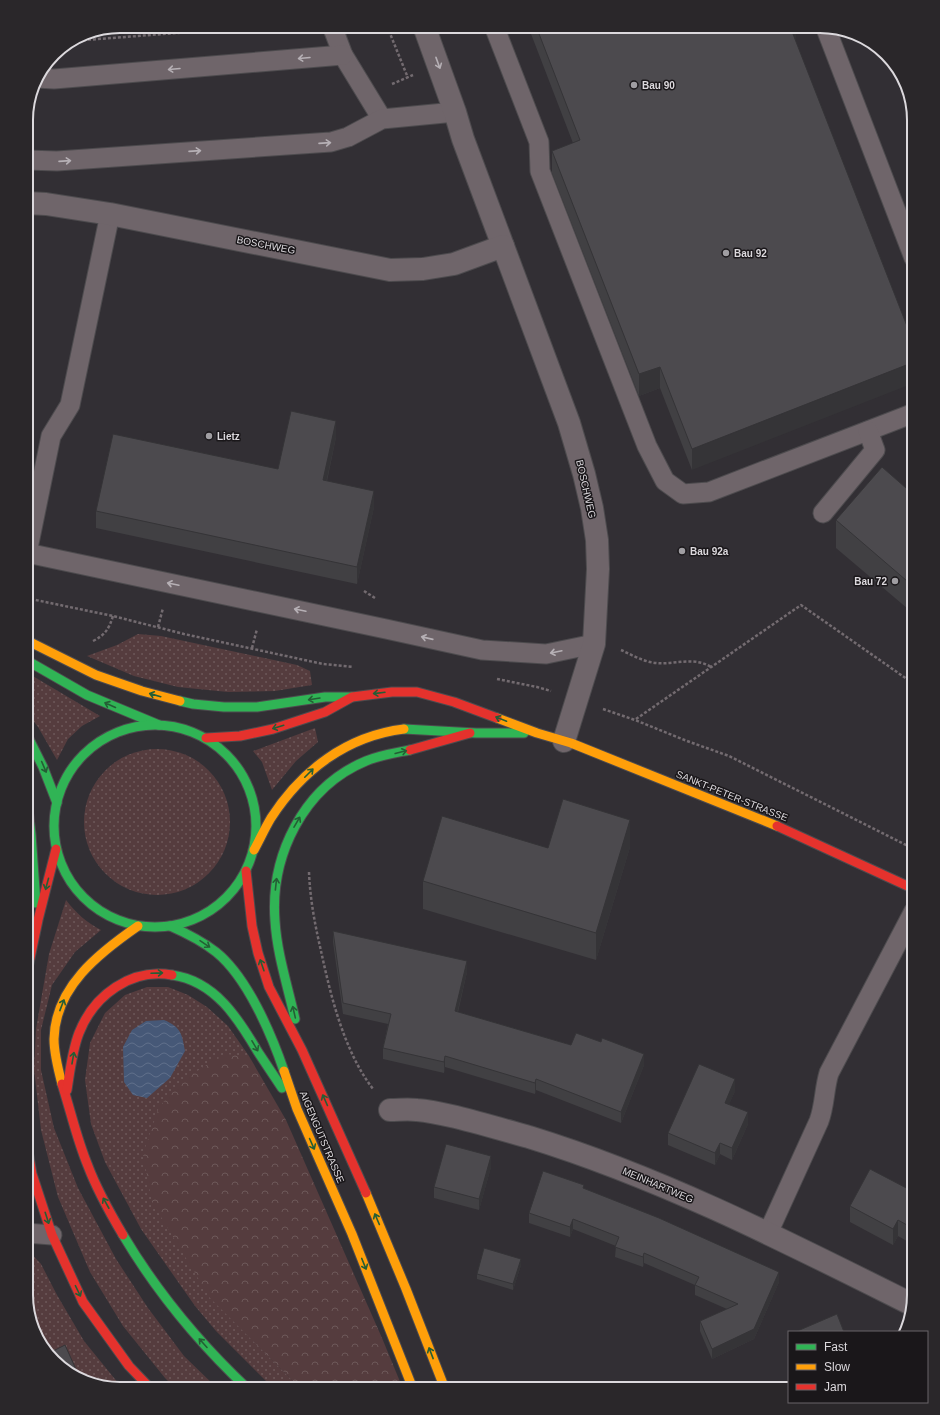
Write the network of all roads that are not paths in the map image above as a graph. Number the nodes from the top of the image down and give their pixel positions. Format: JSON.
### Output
{"nodes":[{"id":1,"x":335,"y":33,"type":"edge"},
{"id":2,"x":427,"y":33,"type":"edge"},
{"id":3,"x":497,"y":33,"type":"edge"},
{"id":4,"x":828,"y":33,"type":"edge"},
{"id":5,"x":343,"y":55,"type":"junction"},
{"id":6,"x":44,"y":78,"type":"edge"},
{"id":7,"x":455,"y":112,"type":"junction"},
{"id":8,"x":382,"y":120,"type":"junction"},
{"id":9,"x":33,"y":160,"type":"edge"},
{"id":10,"x":33,"y":203,"type":"edge"},
{"id":11,"x":110,"y":214,"type":"junction"},
{"id":12,"x":907,"y":240,"type":"edge"},
{"id":13,"x":503,"y":246,"type":"junction"},
{"id":14,"x":907,"y":416,"type":"edge"},
{"id":15,"x":868,"y":431,"type":"junction"},
{"id":16,"x":823,"y":513,"type":"dead end"},
{"id":17,"x":33,"y":528,"type":"edge"},
{"id":18,"x":33,"y":554,"type":"edge"},
{"id":19,"x":33,"y":643,"type":"edge"},
{"id":20,"x":594,"y":644,"type":"junction"},
{"id":21,"x":33,"y":664,"type":"edge"},
{"id":22,"x":352,"y":697,"type":"junction"},
{"id":23,"x":159,"y":725,"type":"junction"},
{"id":24,"x":470,"y":733,"type":"junction"},
{"id":25,"x":537,"y":733,"type":"junction"},
{"id":26,"x":206,"y":738,"type":"junction"},
{"id":27,"x":564,"y":741,"type":"junction"},
{"id":28,"x":33,"y":746,"type":"edge"},
{"id":29,"x":57,"y":803,"type":"junction"},
{"id":30,"x":33,"y":845,"type":"edge"},
{"id":31,"x":56,"y":849,"type":"junction"},
{"id":32,"x":254,"y":850,"type":"junction"},
{"id":33,"x":246,"y":871,"type":"junction"},
{"id":34,"x":907,"y":886,"type":"edge"},
{"id":35,"x":38,"y":920,"type":"junction"},
{"id":36,"x":907,"y":924,"type":"edge"},
{"id":37,"x":138,"y":926,"type":"junction"},
{"id":38,"x":170,"y":926,"type":"junction"},
{"id":39,"x":33,"y":944,"type":"edge"},
{"id":40,"x":302,"y":1050,"type":"junction"},
{"id":41,"x":66,"y":1097,"type":"junction"},
{"id":42,"x":296,"y":1109,"type":"junction"},
{"id":43,"x":390,"y":1110,"type":"road end"},
{"id":44,"x":33,"y":1177,"type":"edge"},
{"id":45,"x":768,"y":1233,"type":"junction"},
{"id":46,"x":33,"y":1234,"type":"edge"},
{"id":47,"x":52,"y":1235,"type":"junction"},
{"id":48,"x":906,"y":1302,"type":"edge"},
{"id":49,"x":144,"y":1382,"type":"edge"},
{"id":50,"x":240,"y":1382,"type":"edge"},
{"id":51,"x":410,"y":1382,"type":"edge"},
{"id":52,"x":442,"y":1382,"type":"edge"}],
"edges":[{"from":1,"to":5,"type":"lane"},
{"from":2,"to":7,"type":"street","name":"BOSCHWEG","one_way":true},
{"from":3,"to":15,"type":"lane"},
{"from":4,"to":12,"type":"lane"},
{"from":5,"to":6,"type":"lane","one_way":true},
{"from":5,"to":8,"type":"lane"},
{"from":7,"to":8,"type":"lane"},
{"from":7,"to":13,"type":"street","name":"BOSCHWEG"},
{"from":9,"to":8,"type":"lane","one_way":true},
{"from":10,"to":11,"type":"street","name":"BOSCHWEG"},
{"from":11,"to":13,"type":"street","name":"BOSCHWEG"},
{"from":17,"to":11,"type":"lane","one_way":true},
{"from":13,"to":20,"type":"street","name":"BOSCHWEG"},
{"from":14,"to":15,"type":"lane"},
{"from":15,"to":16,"type":"lane"},
{"from":20,"to":18,"type":"lane","one_way":true},
{"from":22,"to":19,"type":"main road","one_way":true},
{"from":20,"to":27,"type":"street","name":"BOSCHWEG"},
{"from":23,"to":21,"type":"main road","one_way":true},
{"from":25,"to":22,"type":"main road","one_way":true},
{"from":22,"to":26,"type":"main road","one_way":true},
{"from":23,"to":26,"type":"main road"},
{"from":23,"to":29,"type":"main road"},
{"from":24,"to":25,"type":"main road"},
{"from":32,"to":24,"type":"main road","one_way":true},
{"from":40,"to":24,"type":"main road","one_way":true},
{"from":25,"to":27,"type":"main road","name":"SANKT-PETER-STRASSE"},
{"from":26,"to":32,"type":"main road"},
{"from":27,"to":34,"type":"main road","name":"SANKT-PETER-STRASSE"},
{"from":28,"to":29,"type":"main road","one_way":true},
{"from":29,"to":31,"type":"main road"},
{"from":30,"to":35,"type":"main road"},
{"from":31,"to":35,"type":"main road","one_way":true},
{"from":31,"to":37,"type":"main road"},
{"from":32,"to":33,"type":"main road"},
{"from":33,"to":38,"type":"main road"},
{"from":40,"to":33,"type":"main road","one_way":true},
{"from":35,"to":39,"type":"main road"},
{"from":36,"to":45,"type":"lane"},
{"from":37,"to":38,"type":"main road"},
{"from":41,"to":37,"type":"main road","one_way":true},
{"from":38,"to":42,"type":"main road","name":"AIGENGUTSTRASSE","one_way":true},
{"from":52,"to":40,"type":"main road","name":"AIGENGUTSTRASSE","one_way":true},
{"from":41,"to":42,"type":"main road","one_way":true},
{"from":50,"to":41,"type":"main road","one_way":true},
{"from":42,"to":51,"type":"main road","name":"AIGENGUTSTRASSE","one_way":true},
{"from":43,"to":45,"type":"street","name":"MEINHARTWEG"},
{"from":44,"to":47,"type":"main road","one_way":true},
{"from":45,"to":48,"type":"street","name":"MEINHARTWEG"},
{"from":46,"to":47,"type":"lane"},
{"from":47,"to":49,"type":"main road","one_way":true}]}
